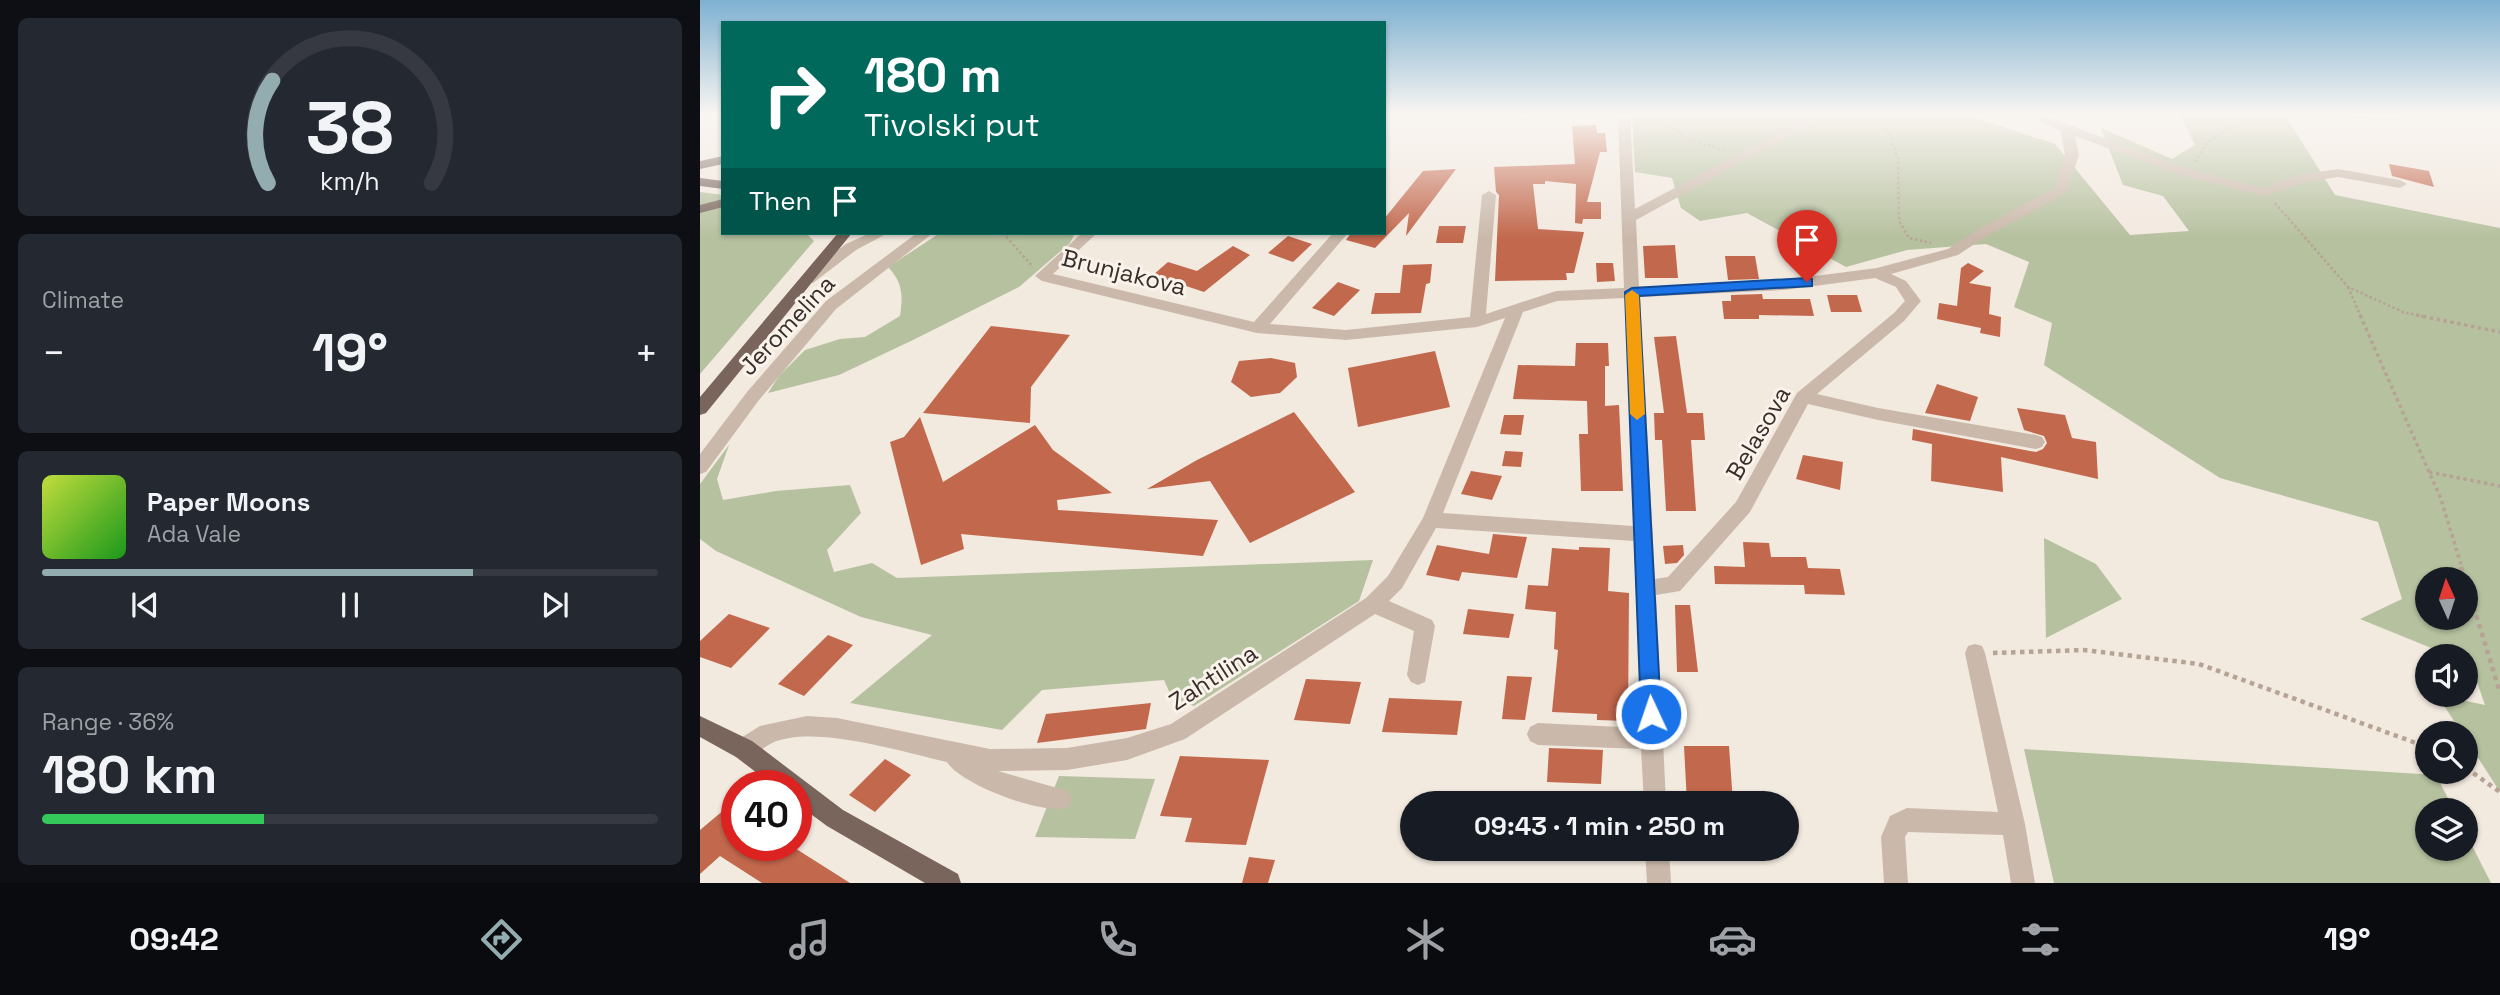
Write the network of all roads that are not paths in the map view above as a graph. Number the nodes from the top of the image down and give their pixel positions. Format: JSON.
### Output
{"nodes":[{"id":1,"x":1625,"y":156,"type":"edge"},
{"id":2,"x":1743,"y":156,"type":"edge"},
{"id":3,"x":2072,"y":156,"type":"edge"},
{"id":4,"x":2138,"y":156,"type":"edge"},
{"id":5,"x":721,"y":160,"type":"edge"},
{"id":6,"x":700,"y":165,"type":"edge"},
{"id":7,"x":700,"y":182,"type":"edge"},
{"id":8,"x":2400,"y":184,"type":"dead end"},
{"id":9,"x":721,"y":185,"type":"edge"},
{"id":10,"x":1489,"y":195,"type":"dead end"},
{"id":11,"x":721,"y":204,"type":"edge"},
{"id":12,"x":700,"y":209,"type":"edge"},
{"id":13,"x":1628,"y":218,"type":"junction"},
{"id":14,"x":841,"y":235,"type":"edge"},
{"id":15,"x":873,"y":235,"type":"edge"},
{"id":16,"x":923,"y":235,"type":"edge"},
{"id":17,"x":1088,"y":235,"type":"edge"},
{"id":18,"x":1340,"y":235,"type":"edge"},
{"id":19,"x":1877,"y":273,"type":"junction"},
{"id":20,"x":808,"y":280,"type":"junction"},
{"id":21,"x":1632,"y":292,"type":"junction"},
{"id":22,"x":1517,"y":308,"type":"junction"},
{"id":23,"x":1477,"y":322,"type":"junction"},
{"id":24,"x":1256,"y":328,"type":"junction"},
{"id":25,"x":1803,"y":397,"type":"junction"},
{"id":26,"x":700,"y":409,"type":"edge"},
{"id":27,"x":2036,"y":442,"type":"dead end"},
{"id":28,"x":700,"y":467,"type":"edge"},
{"id":29,"x":1431,"y":520,"type":"junction"},
{"id":30,"x":1643,"y":534,"type":"junction"},
{"id":31,"x":1646,"y":588,"type":"junction"},
{"id":32,"x":1373,"y":604,"type":"junction"},
{"id":33,"x":1975,"y":653,"type":"road end"},
{"id":34,"x":1418,"y":675,"type":"dead end"},
{"id":35,"x":700,"y":726,"type":"edge"},
{"id":36,"x":1538,"y":734,"type":"dead end"},
{"id":37,"x":1652,"y":739,"type":"junction"},
{"id":38,"x":744,"y":749,"type":"junction"},
{"id":39,"x":956,"y":754,"type":"junction"},
{"id":40,"x":772,"y":770,"type":"edge"},
{"id":41,"x":1654,"y":791,"type":"edge"},
{"id":42,"x":1060,"y":799,"type":"dead end"},
{"id":43,"x":812,"y":801,"type":"edge"},
{"id":44,"x":2012,"y":824,"type":"junction"},
{"id":45,"x":1658,"y":861,"type":"edge"},
{"id":46,"x":948,"y":883,"type":"edge"},
{"id":47,"x":1659,"y":883,"type":"edge"},
{"id":48,"x":1896,"y":883,"type":"edge"},
{"id":49,"x":2023,"y":883,"type":"edge"}],
"edges":[{"from":1,"to":13,"type":"street"},
{"from":2,"to":13,"type":"street"},
{"from":3,"to":19,"type":"street","name":"Brunjakova"},
{"from":4,"to":8,"type":"street"},
{"from":5,"to":6,"type":"main road"},
{"from":7,"to":9,"type":"main road"},
{"from":10,"to":23,"type":"street"},
{"from":11,"to":12,"type":"main road"},
{"from":13,"to":21,"type":"street"},
{"from":14,"to":20,"type":"main road"},
{"from":15,"to":20,"type":"street"},
{"from":16,"to":28,"type":"street","name":"Jeromelina"},
{"from":17,"to":24,"type":"street","name":"Brunjakova"},
{"from":18,"to":24,"type":"street"},
{"from":19,"to":21,"type":"street","name":"Brunjakova"},
{"from":19,"to":25,"type":"street","name":"Belasova"},
{"from":20,"to":26,"type":"main road"},
{"from":21,"to":22,"type":"street","name":"Brunjakova"},
{"from":21,"to":30,"type":"street"},
{"from":22,"to":23,"type":"street","name":"Brunjakova"},
{"from":22,"to":29,"type":"street","name":"Zahtilina"},
{"from":23,"to":24,"type":"street","name":"Brunjakova"},
{"from":25,"to":27,"type":"street"},
{"from":25,"to":31,"type":"street","name":"Belasova"},
{"from":29,"to":30,"type":"street"},
{"from":29,"to":32,"type":"street","name":"Zahtilina"},
{"from":30,"to":31,"type":"street"},
{"from":31,"to":37,"type":"street"},
{"from":32,"to":34,"type":"street"},
{"from":32,"to":39,"type":"street","name":"Zahtilina"},
{"from":33,"to":44,"type":"street"},
{"from":35,"to":38,"type":"main road"},
{"from":36,"to":37,"type":"street"},
{"from":37,"to":41,"type":"street"},
{"from":38,"to":39,"type":"street","name":"Zahtilina"},
{"from":38,"to":40,"type":"main road"},
{"from":39,"to":42,"type":"street"},
{"from":43,"to":46,"type":"main road"},
{"from":44,"to":48,"type":"street"},
{"from":44,"to":49,"type":"street"},
{"from":45,"to":47,"type":"street"}]}
